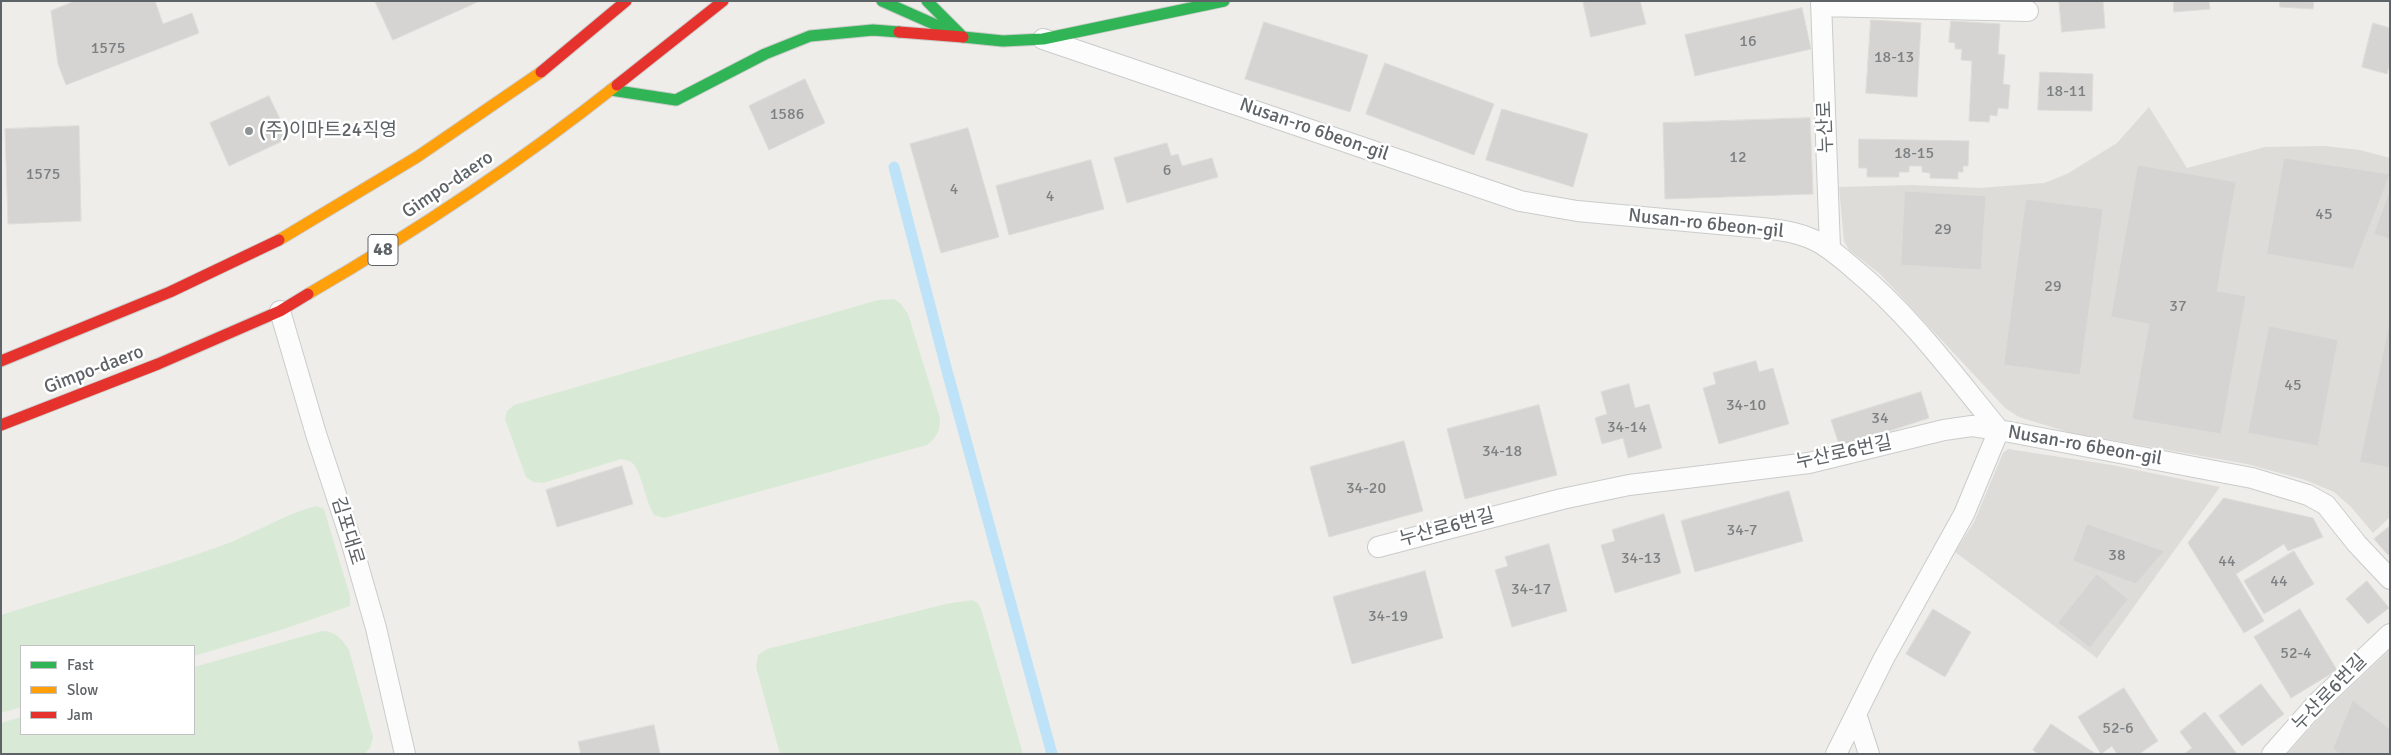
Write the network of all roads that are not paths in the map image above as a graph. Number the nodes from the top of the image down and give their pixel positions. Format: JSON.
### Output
{"nodes":[{"id":1,"x":626,"y":1,"type":"edge"},
{"id":2,"x":723,"y":1,"type":"edge"},
{"id":3,"x":882,"y":1,"type":"edge"},
{"id":4,"x":927,"y":1,"type":"edge"},
{"id":5,"x":1224,"y":1,"type":"edge"},
{"id":6,"x":1821,"y":4,"type":"edge"},
{"id":7,"x":2028,"y":12,"type":"dead end"},
{"id":8,"x":963,"y":37,"type":"junction"},
{"id":9,"x":1042,"y":39,"type":"junction"},
{"id":10,"x":611,"y":90,"type":"junction"},
{"id":11,"x":1830,"y":249,"type":"junction"},
{"id":12,"x":280,"y":311,"type":"junction"},
{"id":13,"x":1,"y":361,"type":"edge"},
{"id":14,"x":1,"y":425,"type":"edge"},
{"id":15,"x":1999,"y":430,"type":"junction"},
{"id":16,"x":1378,"y":547,"type":"dead end"},
{"id":17,"x":2390,"y":579,"type":"edge"},
{"id":18,"x":2390,"y":634,"type":"edge"},
{"id":19,"x":1856,"y":714,"type":"junction"},
{"id":20,"x":405,"y":754,"type":"edge"},
{"id":21,"x":1836,"y":754,"type":"edge"},
{"id":22,"x":1869,"y":754,"type":"edge"},
{"id":23,"x":2272,"y":754,"type":"edge"}],
"edges":[{"from":1,"to":13,"type":"main road"},
{"from":2,"to":10,"type":"main road","name":"Gimpo-daero","number":"48"},
{"from":3,"to":8,"type":"main road"},
{"from":4,"to":8,"type":"main road"},
{"from":5,"to":9,"type":"main road"},
{"from":6,"to":7,"type":"lane","name":"누산로"},
{"from":6,"to":11,"type":"lane","name":"누산로"},
{"from":8,"to":9,"type":"main road"},
{"from":8,"to":10,"type":"main road"},
{"from":9,"to":11,"type":"lane","name":"Nusan-ro 6beon-gil"},
{"from":10,"to":12,"type":"main road","name":"Gimpo-daero","number":"48"},
{"from":11,"to":15,"type":"lane","name":"Nusan-ro 6beon-gil"},
{"from":12,"to":14,"type":"main road","name":"Gimpo-daero","number":"48"},
{"from":12,"to":20,"type":"lane","name":"김포대로"},
{"from":15,"to":16,"type":"lane","name":"누산로6번길"},
{"from":15,"to":17,"type":"lane","name":"Nusan-ro 6beon-gil"},
{"from":15,"to":19,"type":"lane"},
{"from":18,"to":23,"type":"lane","name":"누산로6번길"},
{"from":19,"to":21,"type":"lane"},
{"from":19,"to":22,"type":"lane"}]}
